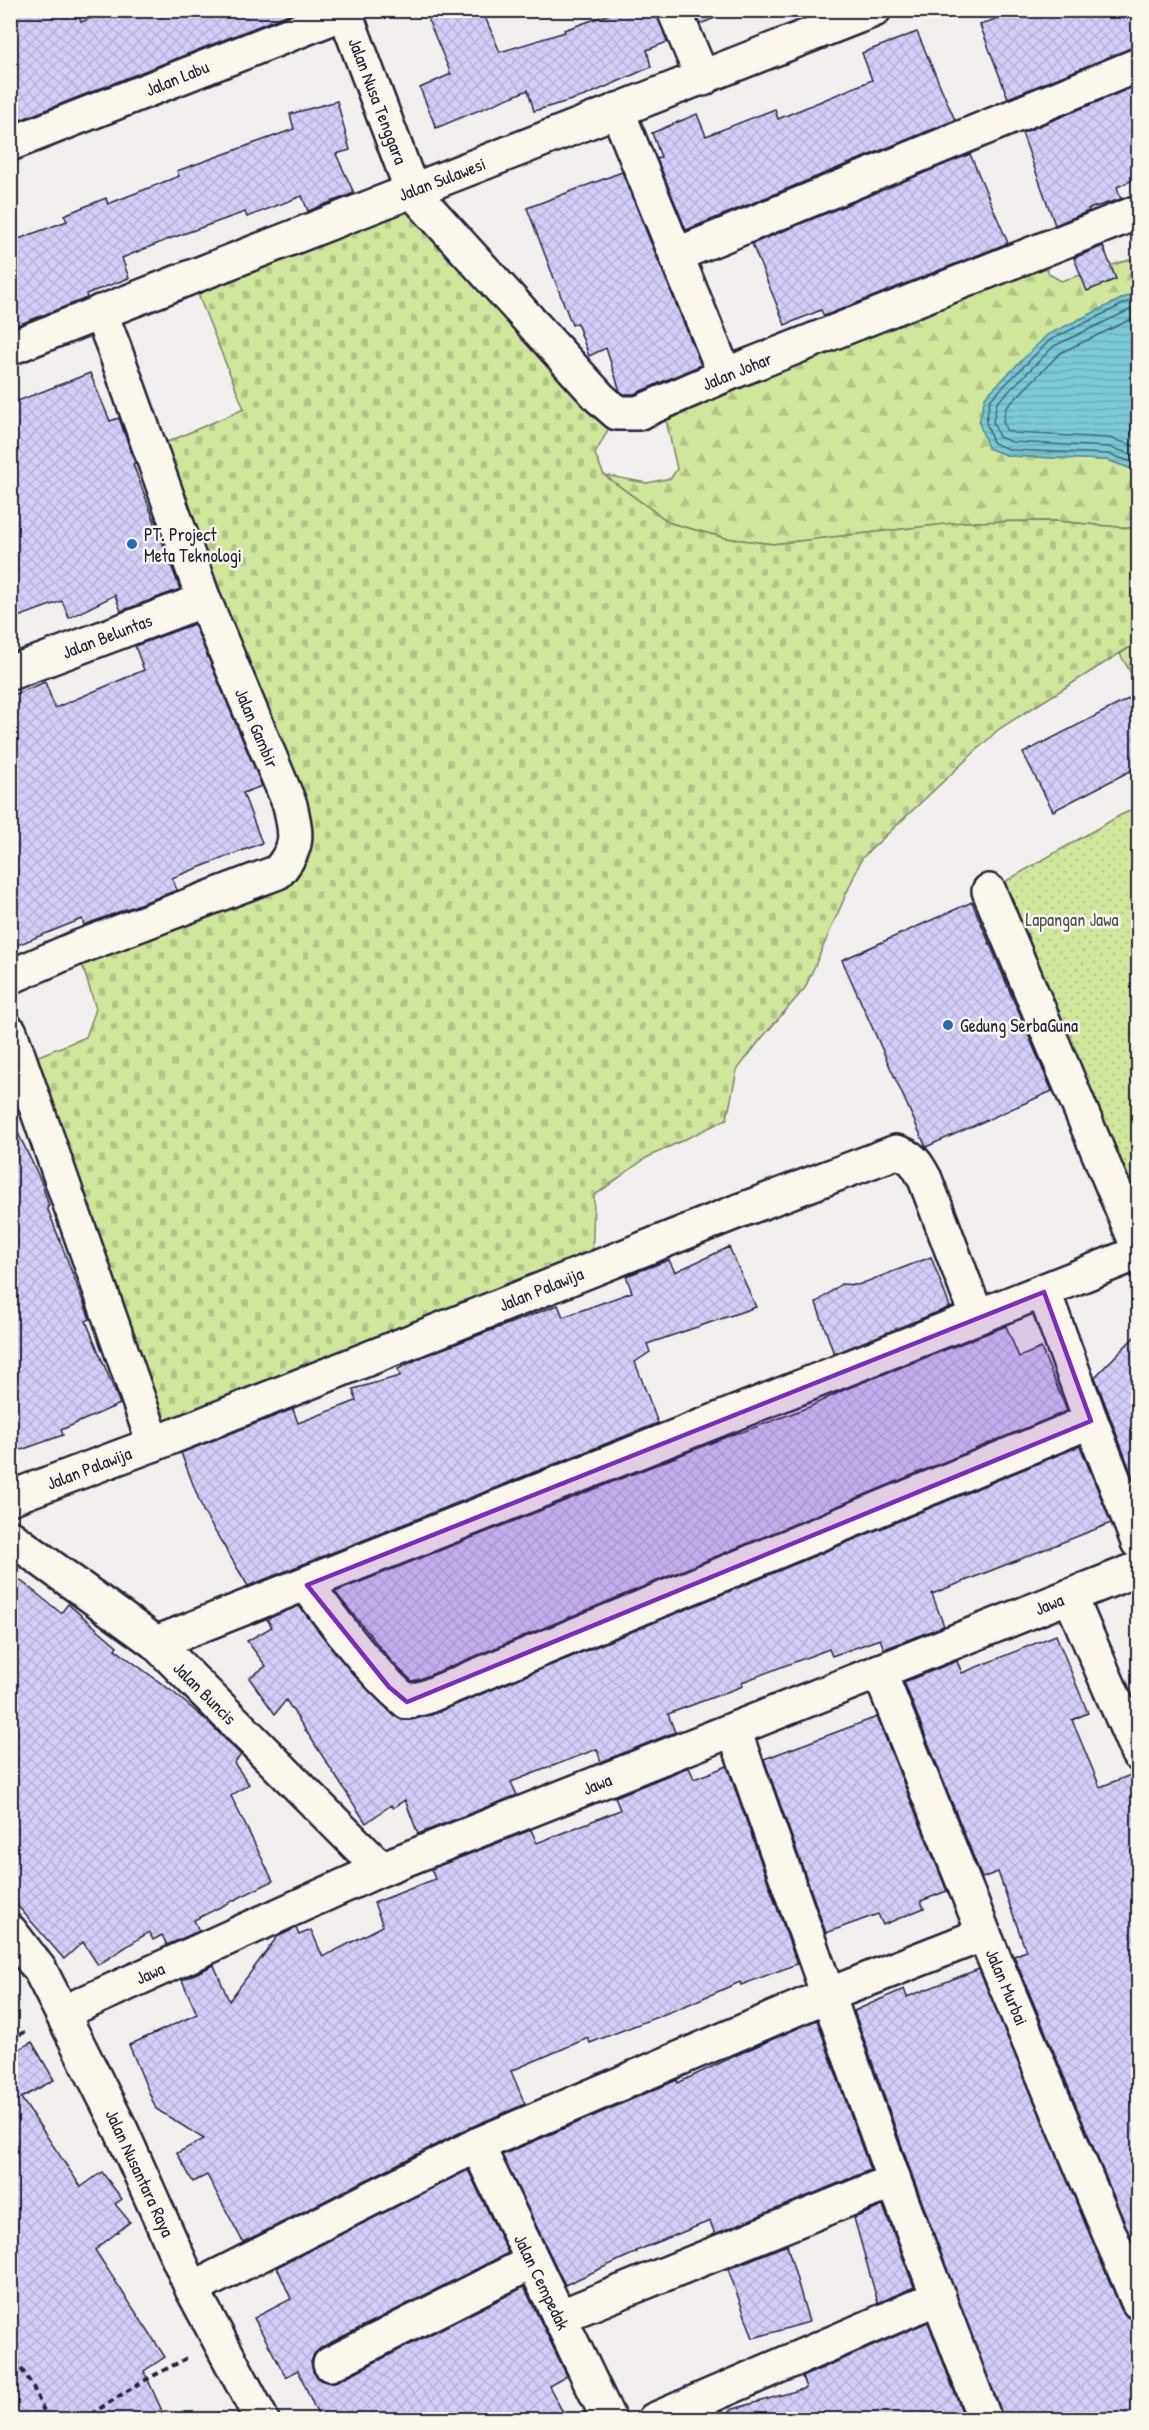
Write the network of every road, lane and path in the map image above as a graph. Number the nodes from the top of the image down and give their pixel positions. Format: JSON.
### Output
{"nodes":[{"id":1,"x":674,"y":10,"type":"edge"},
{"id":2,"x":874,"y":10,"type":"edge"},
{"id":3,"x":344,"y":12,"type":"edge"},
{"id":4,"x":1138,"y":65,"type":"edge"},
{"id":5,"x":703,"y":79,"type":"junction"},
{"id":6,"x":617,"y":110,"type":"junction"},
{"id":7,"x":10,"y":144,"type":"edge"},
{"id":8,"x":412,"y":191,"type":"junction"},
{"id":9,"x":1138,"y":212,"type":"edge"},
{"id":10,"x":676,"y":255,"type":"junction"},
{"id":11,"x":100,"y":312,"type":"junction"},
{"id":12,"x":10,"y":348,"type":"edge"},
{"id":13,"x":725,"y":375,"type":"junction"},
{"id":14,"x":204,"y":600,"type":"junction"},
{"id":15,"x":10,"y":673,"type":"edge"},
{"id":16,"x":989,"y":891,"type":"dead end"},
{"id":17,"x":10,"y":977,"type":"edge"},
{"id":18,"x":10,"y":1032,"type":"edge"},
{"id":19,"x":1138,"y":1247,"type":"edge"},
{"id":20,"x":1138,"y":1253,"type":"edge"},
{"id":21,"x":1044,"y":1292,"type":"junction"},
{"id":22,"x":978,"y":1317,"type":"junction"},
{"id":23,"x":1091,"y":1421,"type":"junction"},
{"id":24,"x":154,"y":1444,"type":"junction"},
{"id":25,"x":10,"y":1498,"type":"edge"},
{"id":26,"x":10,"y":1537,"type":"edge"},
{"id":27,"x":1138,"y":1542,"type":"edge"},
{"id":28,"x":1138,"y":1569,"type":"edge"},
{"id":29,"x":307,"y":1585,"type":"junction"},
{"id":30,"x":1070,"y":1596,"type":"junction"},
{"id":31,"x":156,"y":1644,"type":"junction"},
{"id":32,"x":879,"y":1671,"type":"junction"},
{"id":33,"x":734,"y":1730,"type":"junction"},
{"id":34,"x":1138,"y":1754,"type":"edge"},
{"id":35,"x":381,"y":1869,"type":"junction"},
{"id":36,"x":10,"y":1931,"type":"edge"},
{"id":37,"x":984,"y":1934,"type":"junction"},
{"id":38,"x":828,"y":1995,"type":"junction"},
{"id":39,"x":62,"y":2013,"type":"junction"},
{"id":40,"x":477,"y":2145,"type":"junction"},
{"id":41,"x":894,"y":2181,"type":"junction"},
{"id":42,"x":532,"y":2262,"type":"junction"},
{"id":43,"x":192,"y":2289,"type":"junction"},
{"id":44,"x":939,"y":2297,"type":"junction"},
{"id":45,"x":1138,"y":2302,"type":"edge"},
{"id":46,"x":559,"y":2317,"type":"junction"},
{"id":47,"x":219,"y":2340,"type":"junction"},
{"id":48,"x":10,"y":2351,"type":"edge"},
{"id":49,"x":330,"y":2364,"type":"dead end"},
{"id":50,"x":48,"y":2420,"type":"edge"},
{"id":51,"x":82,"y":2420,"type":"edge"},
{"id":52,"x":262,"y":2420,"type":"edge"},
{"id":53,"x":609,"y":2420,"type":"edge"},
{"id":54,"x":654,"y":2420,"type":"edge"},
{"id":55,"x":985,"y":2420,"type":"edge"}],
"edges":[{"from":1,"to":5,"type":"street"},
{"from":2,"to":5,"type":"street","name":"Jalan Sulawesi"},
{"from":3,"to":7,"type":"street","name":"Jalan Labu"},
{"from":3,"to":8,"type":"street","name":"Jalan Nusa Tenggara"},
{"from":4,"to":10,"type":"street"},
{"from":5,"to":6,"type":"street","name":"Jalan Sulawesi"},
{"from":6,"to":8,"type":"street","name":"Jalan Sulawesi"},
{"from":6,"to":10,"type":"street"},
{"from":8,"to":11,"type":"street","name":"Jalan Sulawesi"},
{"from":8,"to":13,"type":"street","name":"Jalan Johar"},
{"from":9,"to":13,"type":"street","name":"Jalan Johar"},
{"from":10,"to":13,"type":"street"},
{"from":11,"to":12,"type":"street","name":"Jalan Sulawesi"},
{"from":11,"to":14,"type":"street","name":"Jalan Gambir"},
{"from":14,"to":15,"type":"street","name":"Jalan Beluntas"},
{"from":14,"to":17,"type":"street","name":"Jalan Gambir"},
{"from":16,"to":19,"type":"street"},
{"from":18,"to":24,"type":"street"},
{"from":20,"to":21,"type":"street"},
{"from":21,"to":22,"type":"street"},
{"from":21,"to":23,"type":"street"},
{"from":22,"to":24,"type":"street","name":"Jalan Palawija"},
{"from":22,"to":29,"type":"street"},
{"from":23,"to":27,"type":"street"},
{"from":23,"to":29,"type":"street"},
{"from":24,"to":25,"type":"street","name":"Jalan Palawija"},
{"from":26,"to":31,"type":"street","name":"Jalan Buncis"},
{"from":28,"to":30,"type":"street","name":"Jawa"},
{"from":29,"to":31,"type":"street"},
{"from":30,"to":32,"type":"street","name":"Jawa"},
{"from":30,"to":34,"type":"street"},
{"from":31,"to":35,"type":"street","name":"Jalan Buncis"},
{"from":32,"to":33,"type":"street","name":"Jawa"},
{"from":32,"to":37,"type":"street","name":"Jalan Murbai"},
{"from":33,"to":35,"type":"street","name":"Jawa"},
{"from":33,"to":38,"type":"street"},
{"from":35,"to":39,"type":"street","name":"Jawa"},
{"from":36,"to":39,"type":"street","name":"Jalan Nusantara Raya"},
{"from":37,"to":38,"type":"street"},
{"from":37,"to":45,"type":"street","name":"Jalan Murbai"},
{"from":38,"to":40,"type":"street"},
{"from":38,"to":41,"type":"street"},
{"from":39,"to":43,"type":"street","name":"Jalan Nusantara Raya"},
{"from":40,"to":42,"type":"street","name":"Jalan Cempedak"},
{"from":40,"to":43,"type":"street"},
{"from":41,"to":44,"type":"street"},
{"from":41,"to":46,"type":"street"},
{"from":42,"to":46,"type":"street","name":"Jalan Cempedak"},
{"from":42,"to":49,"type":"street"},
{"from":43,"to":47,"type":"street","name":"Jalan Nusantara Raya"},
{"from":44,"to":54,"type":"street"},
{"from":44,"to":55,"type":"street"},
{"from":46,"to":53,"type":"street","name":"Jalan Cempedak"},
{"from":47,"to":51,"type":"path"},
{"from":47,"to":52,"type":"street","name":"Jalan Nusantara Raya"},
{"from":48,"to":50,"type":"path"}]}
